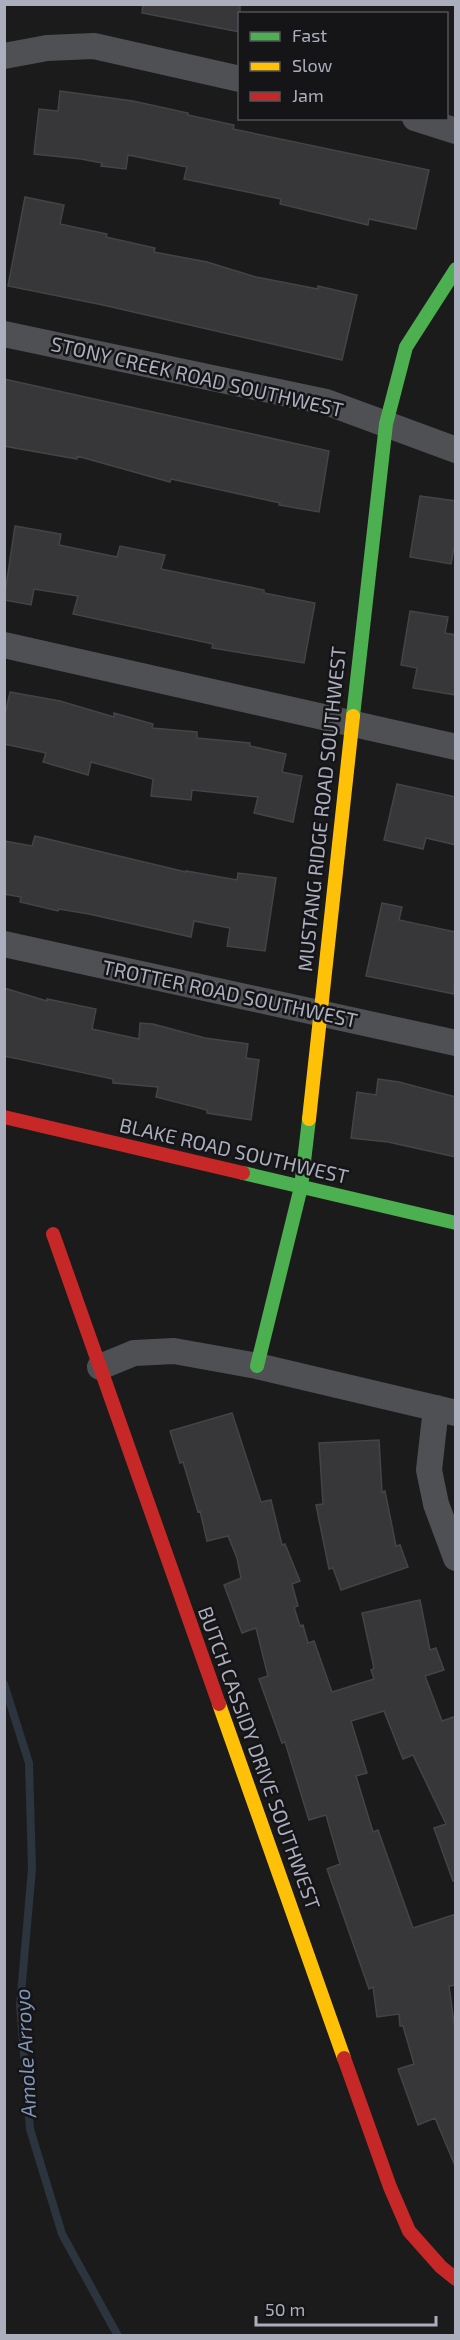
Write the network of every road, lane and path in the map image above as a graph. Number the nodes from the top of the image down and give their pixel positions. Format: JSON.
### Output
{"nodes":[{"id":1,"x":4,"y":56,"type":"edge"},
{"id":2,"x":238,"y":79,"type":"edge"},
{"id":3,"x":421,"y":120,"type":"edge"},
{"id":4,"x":456,"y":131,"type":"edge"},
{"id":5,"x":456,"y":269,"type":"edge"},
{"id":6,"x":4,"y":334,"type":"edge"},
{"id":7,"x":386,"y":424,"type":"junction"},
{"id":8,"x":456,"y":450,"type":"edge"},
{"id":9,"x":4,"y":645,"type":"edge"},
{"id":10,"x":351,"y":725,"type":"junction"},
{"id":11,"x":456,"y":747,"type":"edge"},
{"id":12,"x":4,"y":944,"type":"edge"},
{"id":13,"x":320,"y":1014,"type":"junction"},
{"id":14,"x":456,"y":1043,"type":"edge"},
{"id":15,"x":4,"y":1117,"type":"edge"},
{"id":16,"x":301,"y":1186,"type":"junction"},
{"id":17,"x":456,"y":1223,"type":"edge"},
{"id":18,"x":53,"y":1234,"type":"dead end"},
{"id":19,"x":257,"y":1366,"type":"junction"},
{"id":20,"x":100,"y":1367,"type":"junction"},
{"id":21,"x":446,"y":1411,"type":"edge"},
{"id":22,"x":456,"y":1558,"type":"edge"},
{"id":23,"x":456,"y":2279,"type":"edge"}],
"edges":[{"from":1,"to":2,"type":"street"},
{"from":3,"to":4,"type":"street"},
{"from":5,"to":7,"type":"street","name":"MUSTANG RIDGE ROAD SOUTHWEST"},
{"from":6,"to":7,"type":"street","name":"STONY CREEK ROAD SOUTHWEST"},
{"from":7,"to":8,"type":"street","name":"STONY CREEK ROAD SOUTHWEST"},
{"from":7,"to":10,"type":"street","name":"MUSTANG RIDGE ROAD SOUTHWEST"},
{"from":9,"to":10,"type":"street"},
{"from":10,"to":11,"type":"street"},
{"from":10,"to":13,"type":"street","name":"MUSTANG RIDGE ROAD SOUTHWEST"},
{"from":12,"to":13,"type":"street","name":"TROTTER ROAD SOUTHWEST"},
{"from":13,"to":14,"type":"street","name":"TROTTER ROAD SOUTHWEST"},
{"from":13,"to":16,"type":"street","name":"MUSTANG RIDGE ROAD SOUTHWEST"},
{"from":15,"to":16,"type":"street","name":"BLAKE ROAD SOUTHWEST"},
{"from":16,"to":17,"type":"street","name":"BLAKE ROAD SOUTHWEST"},
{"from":16,"to":19,"type":"street","name":"MUSTANG RIDGE ROAD SOUTHWEST"},
{"from":18,"to":20,"type":"street","name":"BUTCH CASSIDY DRIVE SOUTHWEST"},
{"from":19,"to":20,"type":"street"},
{"from":19,"to":21,"type":"street"},
{"from":20,"to":23,"type":"street","name":"BUTCH CASSIDY DRIVE SOUTHWEST"},
{"from":21,"to":22,"type":"street"}]}
